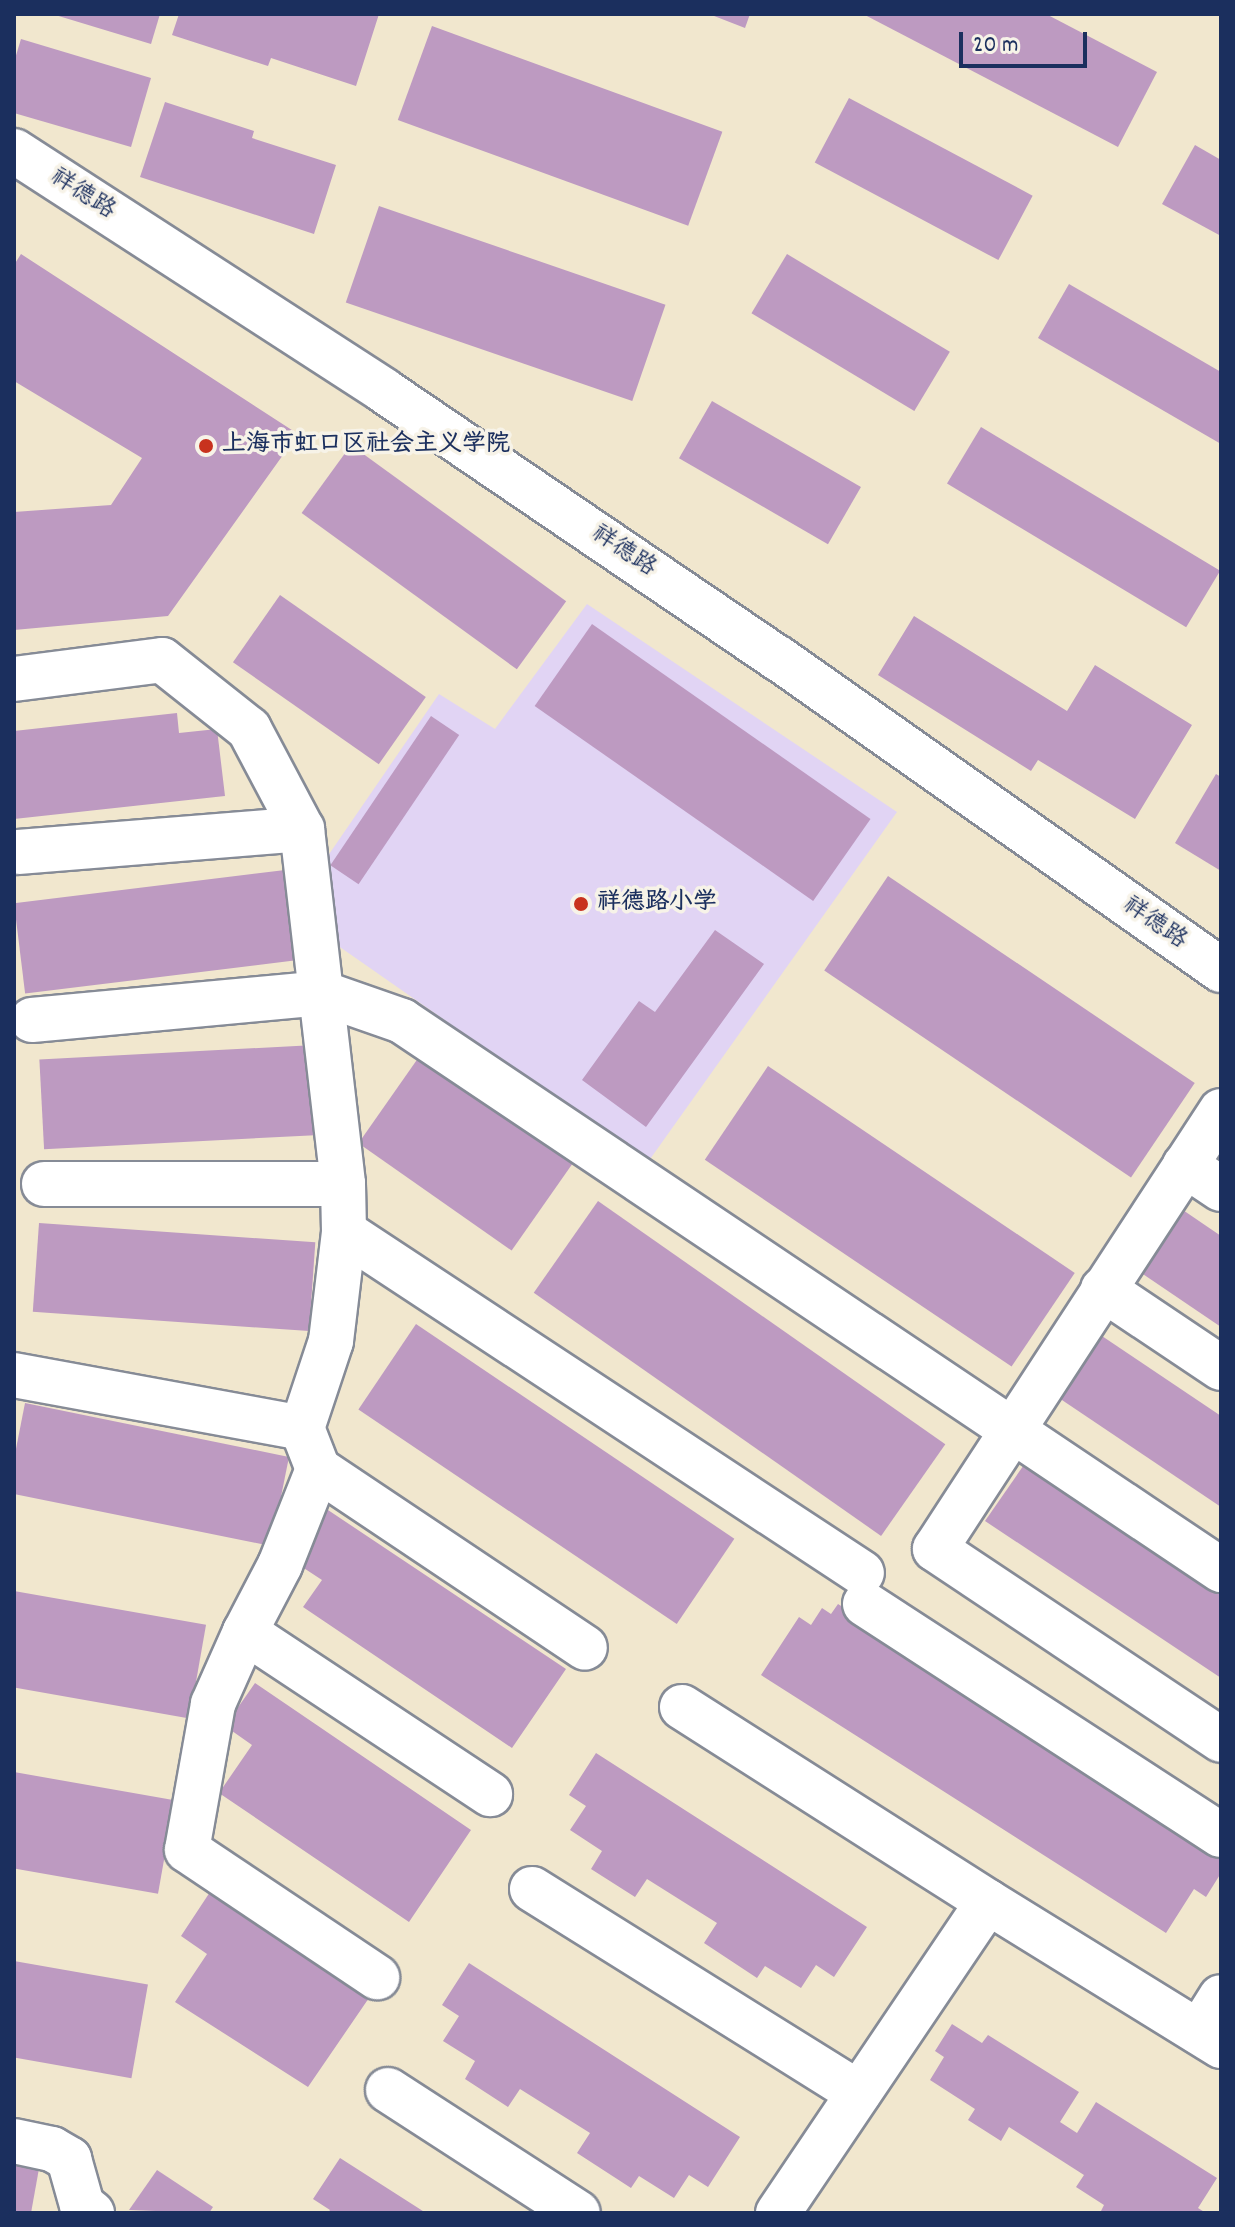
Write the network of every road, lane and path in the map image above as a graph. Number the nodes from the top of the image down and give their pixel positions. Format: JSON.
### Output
{"nodes":[{"id":1,"x":14,"y":151,"type":"edge"},
{"id":2,"x":14,"y":679,"type":"edge"},
{"id":3,"x":302,"y":829,"type":"junction"},
{"id":4,"x":18,"y":852,"type":"dead end"},
{"id":5,"x":1221,"y":970,"type":"edge"},
{"id":6,"x":322,"y":993,"type":"junction"},
{"id":7,"x":32,"y":1020,"type":"dead end"},
{"id":8,"x":1221,"y":1111,"type":"edge"},
{"id":9,"x":1185,"y":1165,"type":"junction"},
{"id":10,"x":44,"y":1184,"type":"dead end"},
{"id":11,"x":343,"y":1184,"type":"junction"},
{"id":12,"x":1221,"y":1189,"type":"edge"},
{"id":13,"x":344,"y":1232,"type":"junction"},
{"id":14,"x":1103,"y":1289,"type":"junction"},
{"id":15,"x":1221,"y":1368,"type":"edge"},
{"id":16,"x":14,"y":1375,"type":"edge"},
{"id":17,"x":302,"y":1428,"type":"junction"},
{"id":18,"x":1009,"y":1431,"type":"junction"},
{"id":19,"x":318,"y":1469,"type":"junction"},
{"id":20,"x":1221,"y":1570,"type":"edge"},
{"id":21,"x":245,"y":1632,"type":"junction"},
{"id":22,"x":585,"y":1648,"type":"dead end"},
{"id":23,"x":682,"y":1707,"type":"dead end"},
{"id":24,"x":1221,"y":1740,"type":"edge"},
{"id":25,"x":490,"y":1794,"type":"dead end"},
{"id":26,"x":1221,"y":1835,"type":"edge"},
{"id":27,"x":532,"y":1889,"type":"dead end"},
{"id":28,"x":988,"y":1902,"type":"junction"},
{"id":29,"x":377,"y":1977,"type":"dead end"},
{"id":30,"x":1214,"y":2025,"type":"edge"},
{"id":31,"x":388,"y":2090,"type":"dead end"},
{"id":32,"x":859,"y":2093,"type":"junction"},
{"id":33,"x":14,"y":2141,"type":"edge"},
{"id":34,"x":793,"y":2208,"type":"edge"},
{"id":35,"x":92,"y":2213,"type":"edge"},
{"id":36,"x":578,"y":2213,"type":"edge"}],
"edges":[{"from":1,"to":5,"type":"street","name":"祥德路"},
{"from":2,"to":3,"type":"street"},
{"from":3,"to":4,"type":"street"},
{"from":3,"to":6,"type":"street"},
{"from":6,"to":7,"type":"street"},
{"from":6,"to":11,"type":"street"},
{"from":6,"to":18,"type":"street"},
{"from":8,"to":9,"type":"street"},
{"from":9,"to":12,"type":"street"},
{"from":9,"to":14,"type":"street"},
{"from":10,"to":11,"type":"street"},
{"from":11,"to":13,"type":"street"},
{"from":13,"to":17,"type":"street"},
{"from":13,"to":26,"type":"street"},
{"from":14,"to":15,"type":"street"},
{"from":14,"to":18,"type":"street"},
{"from":16,"to":17,"type":"street"},
{"from":17,"to":19,"type":"street"},
{"from":18,"to":20,"type":"street"},
{"from":18,"to":24,"type":"street"},
{"from":19,"to":21,"type":"street"},
{"from":19,"to":22,"type":"street"},
{"from":21,"to":25,"type":"street"},
{"from":21,"to":29,"type":"street"},
{"from":23,"to":28,"type":"street"},
{"from":27,"to":32,"type":"street"},
{"from":28,"to":30,"type":"street"},
{"from":28,"to":32,"type":"street"},
{"from":31,"to":36,"type":"street"},
{"from":32,"to":34,"type":"street"},
{"from":33,"to":35,"type":"street"}]}
